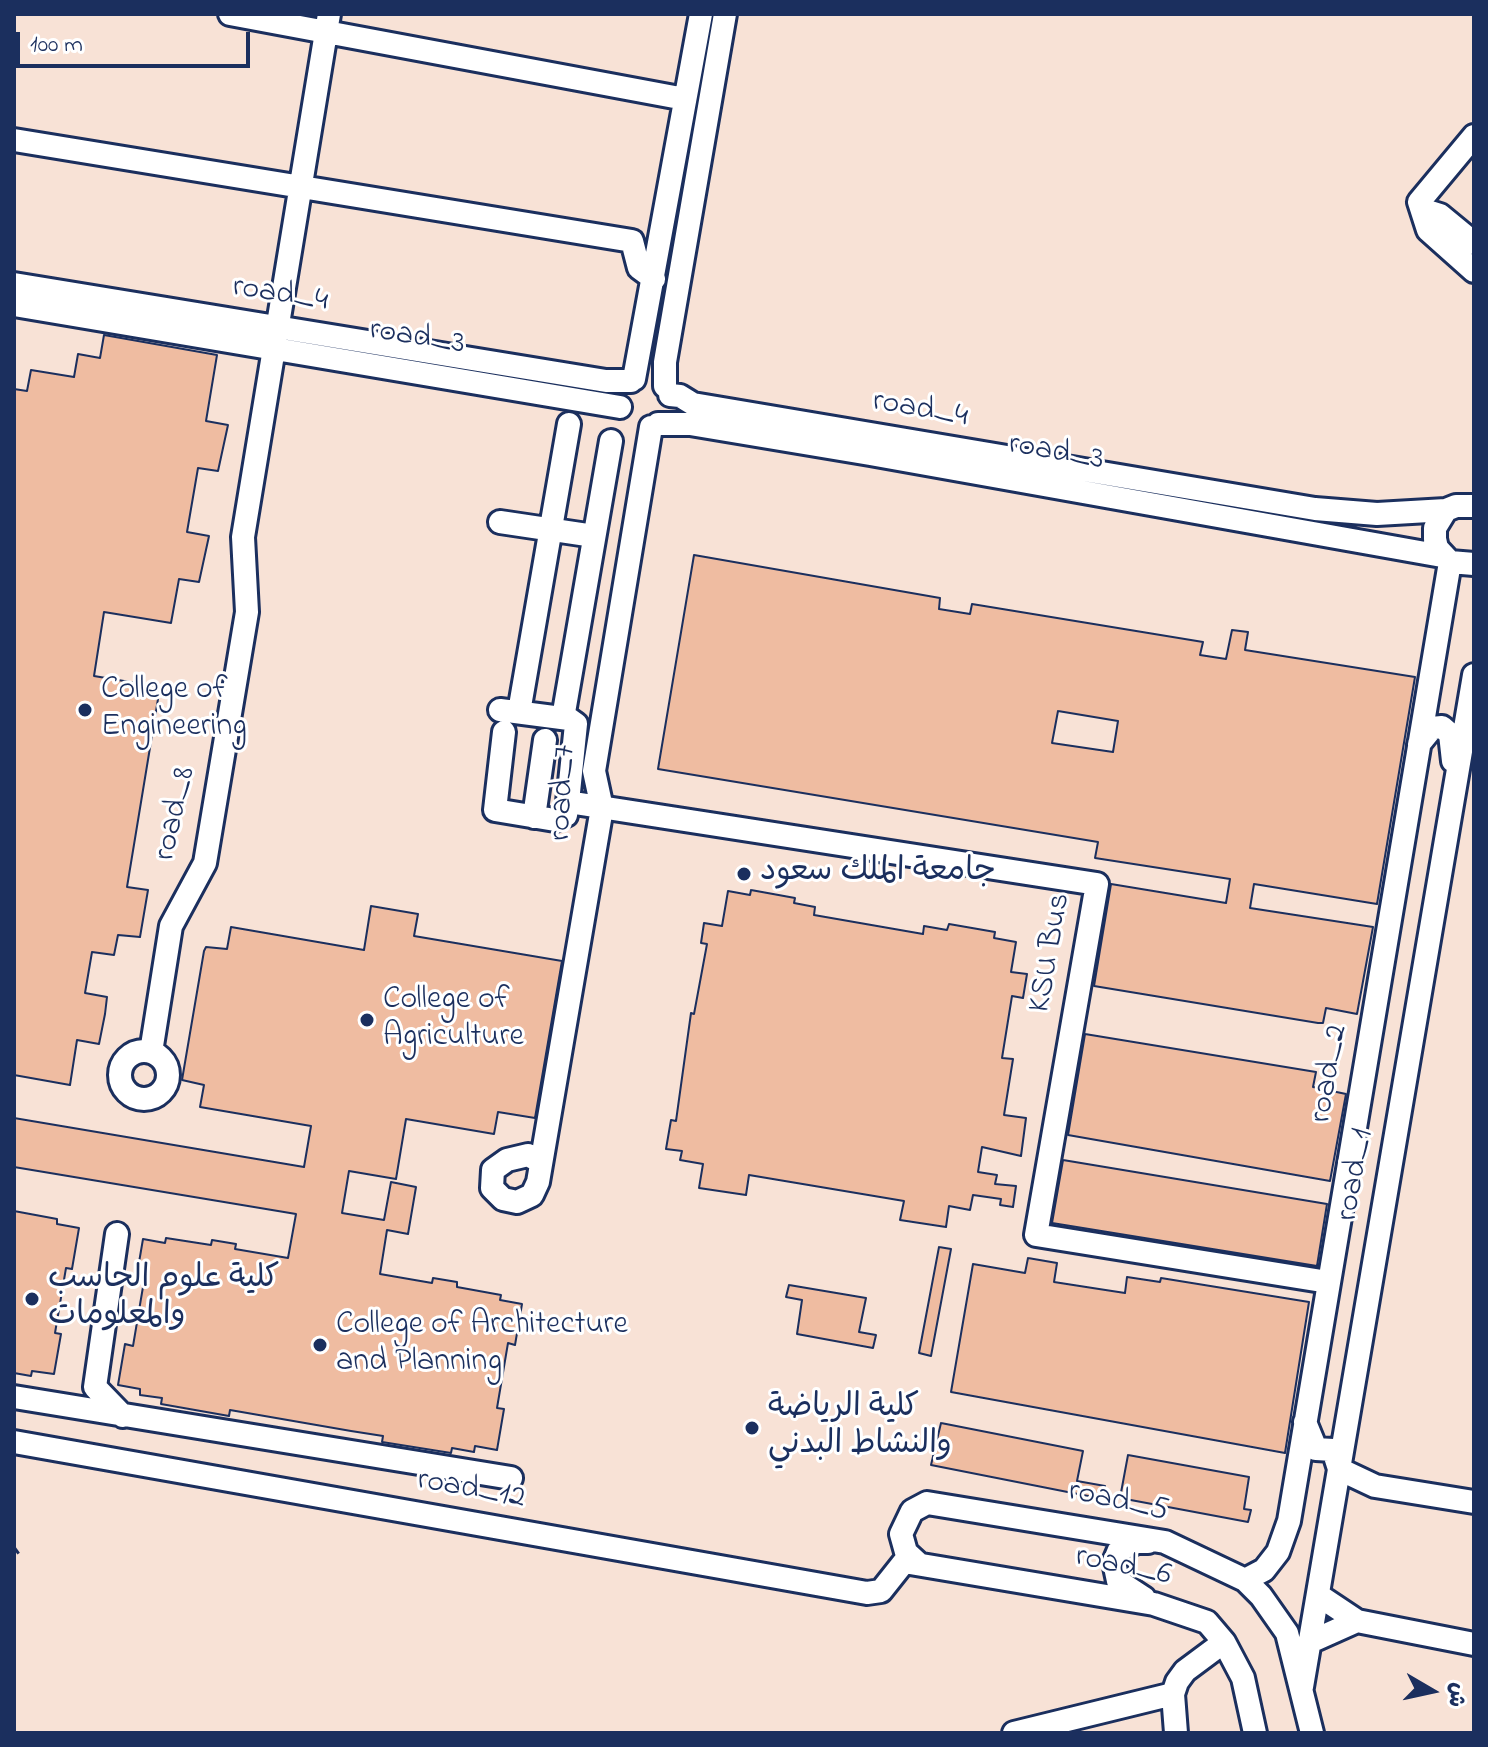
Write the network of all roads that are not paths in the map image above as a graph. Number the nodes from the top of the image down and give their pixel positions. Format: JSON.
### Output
{"nodes":[{"id":1,"x":230,"y":14,"type":"edge"},
{"id":2,"x":701,"y":14,"type":"edge"},
{"id":3,"x":725,"y":14,"type":"edge"},
{"id":4,"x":327,"y":22,"type":"edge"},
{"id":5,"x":685,"y":99,"type":"junction"},
{"id":6,"x":1474,"y":136,"type":"edge"},
{"id":7,"x":14,"y":140,"type":"edge"},
{"id":8,"x":299,"y":186,"type":"junction"},
{"id":9,"x":1424,"y":210,"type":"junction"},
{"id":10,"x":1474,"y":243,"type":"edge"},
{"id":11,"x":1474,"y":271,"type":"edge"},
{"id":12,"x":654,"y":279,"type":"junction"},
{"id":13,"x":14,"y":284,"type":"edge"},
{"id":14,"x":14,"y":305,"type":"edge"},
{"id":15,"x":274,"y":338,"type":"junction"},
{"id":16,"x":632,"y":380,"type":"junction"},
{"id":17,"x":667,"y":390,"type":"junction"},
{"id":18,"x":620,"y":407,"type":"junction"},
{"id":19,"x":569,"y":424,"type":"dead end"},
{"id":20,"x":654,"y":425,"type":"junction"},
{"id":21,"x":611,"y":441,"type":"dead end"},
{"id":22,"x":1474,"y":506,"type":"edge"},
{"id":23,"x":1446,"y":510,"type":"junction"},
{"id":24,"x":500,"y":522,"type":"dead end"},
{"id":25,"x":550,"y":529,"type":"junction"},
{"id":26,"x":594,"y":536,"type":"junction"},
{"id":27,"x":1446,"y":559,"type":"junction"},
{"id":28,"x":1474,"y":564,"type":"edge"},
{"id":29,"x":1474,"y":675,"type":"edge"},
{"id":30,"x":507,"y":718,"type":"junction"},
{"id":31,"x":563,"y":718,"type":"junction"},
{"id":32,"x":545,"y":740,"type":"dead end"},
{"id":33,"x":1419,"y":744,"type":"junction"},
{"id":34,"x":1454,"y":791,"type":"junction"},
{"id":35,"x":568,"y":802,"type":"junction"},
{"id":36,"x":602,"y":808,"type":"junction"},
{"id":37,"x":534,"y":817,"type":"junction"},
{"id":38,"x":151,"y":1052,"type":"dead end"},
{"id":39,"x":541,"y":1162,"type":"dead end"},
{"id":40,"x":117,"y":1234,"type":"dead end"},
{"id":41,"x":1328,"y":1282,"type":"junction"},
{"id":42,"x":14,"y":1397,"type":"edge"},
{"id":43,"x":123,"y":1416,"type":"junction"},
{"id":44,"x":1305,"y":1421,"type":"junction"},
{"id":45,"x":14,"y":1442,"type":"edge"},
{"id":46,"x":1336,"y":1459,"type":"junction"},
{"id":47,"x":511,"y":1478,"type":"dead end"},
{"id":48,"x":1474,"y":1502,"type":"edge"},
{"id":49,"x":1165,"y":1542,"type":"junction"},
{"id":50,"x":911,"y":1562,"type":"junction"},
{"id":51,"x":1245,"y":1580,"type":"junction"},
{"id":52,"x":1318,"y":1595,"type":"junction"},
{"id":53,"x":1154,"y":1604,"type":"junction"},
{"id":54,"x":1357,"y":1621,"type":"junction"},
{"id":55,"x":1224,"y":1642,"type":"junction"},
{"id":56,"x":1310,"y":1642,"type":"junction"},
{"id":57,"x":1474,"y":1644,"type":"edge"},
{"id":58,"x":1302,"y":1687,"type":"junction"},
{"id":59,"x":1173,"y":1694,"type":"junction"},
{"id":60,"x":1014,"y":1733,"type":"edge"},
{"id":61,"x":1176,"y":1733,"type":"edge"},
{"id":62,"x":1255,"y":1733,"type":"edge"},
{"id":63,"x":1312,"y":1733,"type":"edge"}],
"edges":[{"from":1,"to":4,"type":"street"},
{"from":2,"to":5,"type":"street"},
{"from":3,"to":17,"type":"street"},
{"from":4,"to":5,"type":"street"},
{"from":4,"to":8,"type":"street","name":"road_8"},
{"from":5,"to":12,"type":"street"},
{"from":6,"to":9,"type":"street"},
{"from":7,"to":8,"type":"street"},
{"from":8,"to":12,"type":"street"},
{"from":8,"to":15,"type":"street","name":"road_8"},
{"from":9,"to":10,"type":"street"},
{"from":9,"to":11,"type":"street"},
{"from":12,"to":16,"type":"street"},
{"from":13,"to":15,"type":"street","name":"road_4"},
{"from":14,"to":15,"type":"street","name":"road_3"},
{"from":15,"to":16,"type":"street","name":"road_4"},
{"from":15,"to":18,"type":"street","name":"road_3"},
{"from":15,"to":38,"type":"street","name":"road_8"},
{"from":16,"to":17,"type":"street"},
{"from":16,"to":18,"type":"street"},
{"from":17,"to":20,"type":"street"},
{"from":17,"to":23,"type":"street","name":"road_4"},
{"from":18,"to":20,"type":"street"},
{"from":19,"to":25,"type":"street"},
{"from":20,"to":27,"type":"street","name":"road_3"},
{"from":20,"to":36,"type":"street","name":"road_7"},
{"from":21,"to":26,"type":"street"},
{"from":22,"to":23,"type":"street","name":"road_4"},
{"from":23,"to":27,"type":"street","name":"road_2"},
{"from":24,"to":25,"type":"street"},
{"from":25,"to":26,"type":"street"},
{"from":25,"to":30,"type":"street"},
{"from":26,"to":31,"type":"street"},
{"from":27,"to":28,"type":"street","name":"road_3"},
{"from":27,"to":33,"type":"street","name":"road_2"},
{"from":29,"to":34,"type":"street","name":"road_1"},
{"from":30,"to":31,"type":"street"},
{"from":30,"to":37,"type":"street"},
{"from":31,"to":35,"type":"street"},
{"from":32,"to":37,"type":"street"},
{"from":33,"to":34,"type":"street"},
{"from":33,"to":41,"type":"street","name":"road_2"},
{"from":34,"to":46,"type":"street","name":"road_1"},
{"from":35,"to":36,"type":"street","name":"KSU Bus"},
{"from":35,"to":37,"type":"street"},
{"from":36,"to":39,"type":"street","name":"road_7"},
{"from":36,"to":41,"type":"street","name":"KSU Bus"},
{"from":40,"to":43,"type":"street"},
{"from":41,"to":44,"type":"street","name":"road_2"},
{"from":42,"to":43,"type":"street"},
{"from":43,"to":47,"type":"street"},
{"from":44,"to":46,"type":"street"},
{"from":44,"to":51,"type":"street","name":"road_2"},
{"from":45,"to":50,"type":"street","name":"road_12"},
{"from":46,"to":48,"type":"street"},
{"from":46,"to":52,"type":"street","name":"road_1"},
{"from":49,"to":50,"type":"street","name":"road_5"},
{"from":49,"to":51,"type":"street","name":"road_5"},
{"from":49,"to":53,"type":"street"},
{"from":50,"to":53,"type":"street","name":"road_6"},
{"from":51,"to":58,"type":"street","name":"road_5"},
{"from":52,"to":54,"type":"street"},
{"from":52,"to":56,"type":"street","name":"road_1"},
{"from":53,"to":55,"type":"street","name":"road_6"},
{"from":54,"to":56,"type":"street"},
{"from":54,"to":57,"type":"street"},
{"from":55,"to":59,"type":"street"},
{"from":55,"to":62,"type":"street","name":"road_6"},
{"from":56,"to":58,"type":"street","name":"road_1"},
{"from":58,"to":63,"type":"street","name":"road_5"},
{"from":59,"to":60,"type":"street"},
{"from":59,"to":61,"type":"street"}]}
